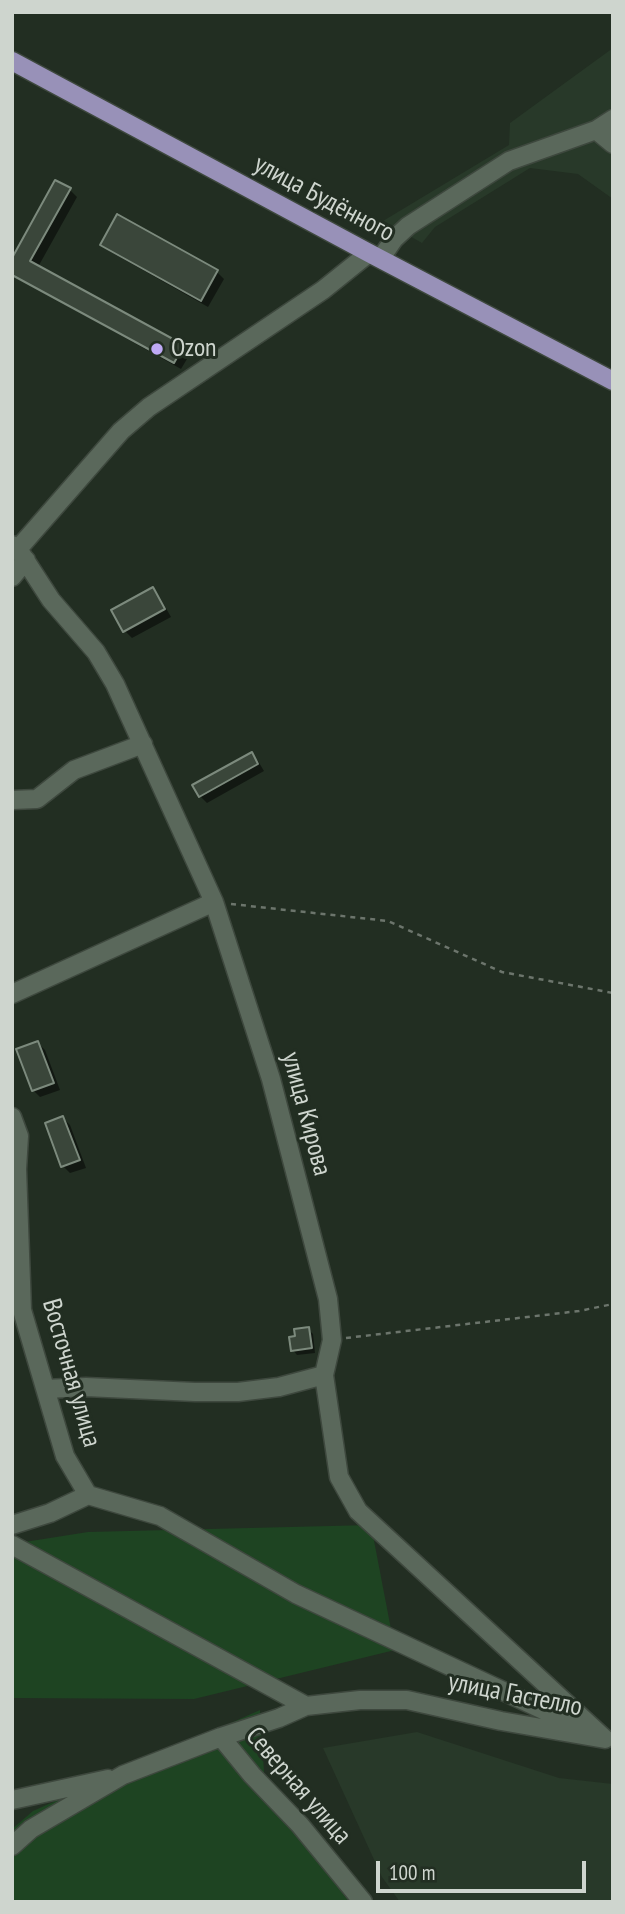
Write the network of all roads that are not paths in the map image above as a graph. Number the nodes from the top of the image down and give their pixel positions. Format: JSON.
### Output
{"nodes":[{"id":1,"x":12,"y":61,"type":"edge"},
{"id":2,"x":613,"y":119,"type":"edge"},
{"id":3,"x":596,"y":130,"type":"junction"},
{"id":4,"x":613,"y":144,"type":"edge"},
{"id":5,"x":375,"y":255,"type":"junction"},
{"id":6,"x":613,"y":381,"type":"edge"},
{"id":7,"x":19,"y":552,"type":"edge"},
{"id":8,"x":12,"y":577,"type":"edge"},
{"id":9,"x":143,"y":744,"type":"junction"},
{"id":10,"x":12,"y":800,"type":"edge"},
{"id":11,"x":214,"y":902,"type":"junction"},
{"id":12,"x":12,"y":994,"type":"edge"},
{"id":13,"x":12,"y":1117,"type":"edge"},
{"id":14,"x":16,"y":1138,"type":"edge"},
{"id":15,"x":14,"y":1168,"type":"edge"},
{"id":16,"x":324,"y":1375,"type":"junction"},
{"id":17,"x":46,"y":1389,"type":"junction"},
{"id":18,"x":88,"y":1495,"type":"junction"},
{"id":19,"x":12,"y":1525,"type":"edge"},
{"id":20,"x":12,"y":1545,"type":"edge"},
{"id":21,"x":407,"y":1700,"type":"joint"},
{"id":22,"x":306,"y":1706,"type":"junction"},
{"id":23,"x":220,"y":1737,"type":"junction"},
{"id":24,"x":609,"y":1740,"type":"edge"},
{"id":25,"x":123,"y":1775,"type":"junction"},
{"id":26,"x":12,"y":1800,"type":"edge"},
{"id":27,"x":12,"y":1846,"type":"edge"},
{"id":28,"x":363,"y":1902,"type":"edge"}],
"edges":[{"from":1,"to":5,"type":"main road","name":"улица Будённого"},
{"from":2,"to":3,"type":"street"},
{"from":3,"to":4,"type":"street"},
{"from":3,"to":5,"type":"street"},
{"from":5,"to":6,"type":"main road","name":"улица Будённого"},
{"from":5,"to":7,"type":"street"},
{"from":7,"to":8,"type":"street"},
{"from":7,"to":9,"type":"street","name":"улица Кирова"},
{"from":9,"to":10,"type":"street"},
{"from":9,"to":11,"type":"street","name":"улица Кирова"},
{"from":11,"to":12,"type":"street"},
{"from":11,"to":16,"type":"street","name":"улица Кирова"},
{"from":13,"to":14,"type":"street","name":"Восточная улица"},
{"from":14,"to":15,"type":"street","name":"Восточная улица"},
{"from":15,"to":17,"type":"street","name":"Восточная улица"},
{"from":16,"to":17,"type":"street"},
{"from":16,"to":24,"type":"street","name":"улица Кирова"},
{"from":17,"to":18,"type":"street","name":"Восточная улица"},
{"from":18,"to":19,"type":"street"},
{"from":18,"to":24,"type":"street"},
{"from":20,"to":22,"type":"street"},
{"from":21,"to":22,"type":"street","name":"Северная улица"},
{"from":21,"to":24,"type":"street","name":"улица Гастелло"},
{"from":22,"to":23,"type":"street","name":"Северная улица"},
{"from":23,"to":25,"type":"street","name":"Северная улица"},
{"from":23,"to":28,"type":"street","name":"Северная улица"},
{"from":25,"to":26,"type":"street"},
{"from":25,"to":27,"type":"street","name":"Северная улица"}]}
